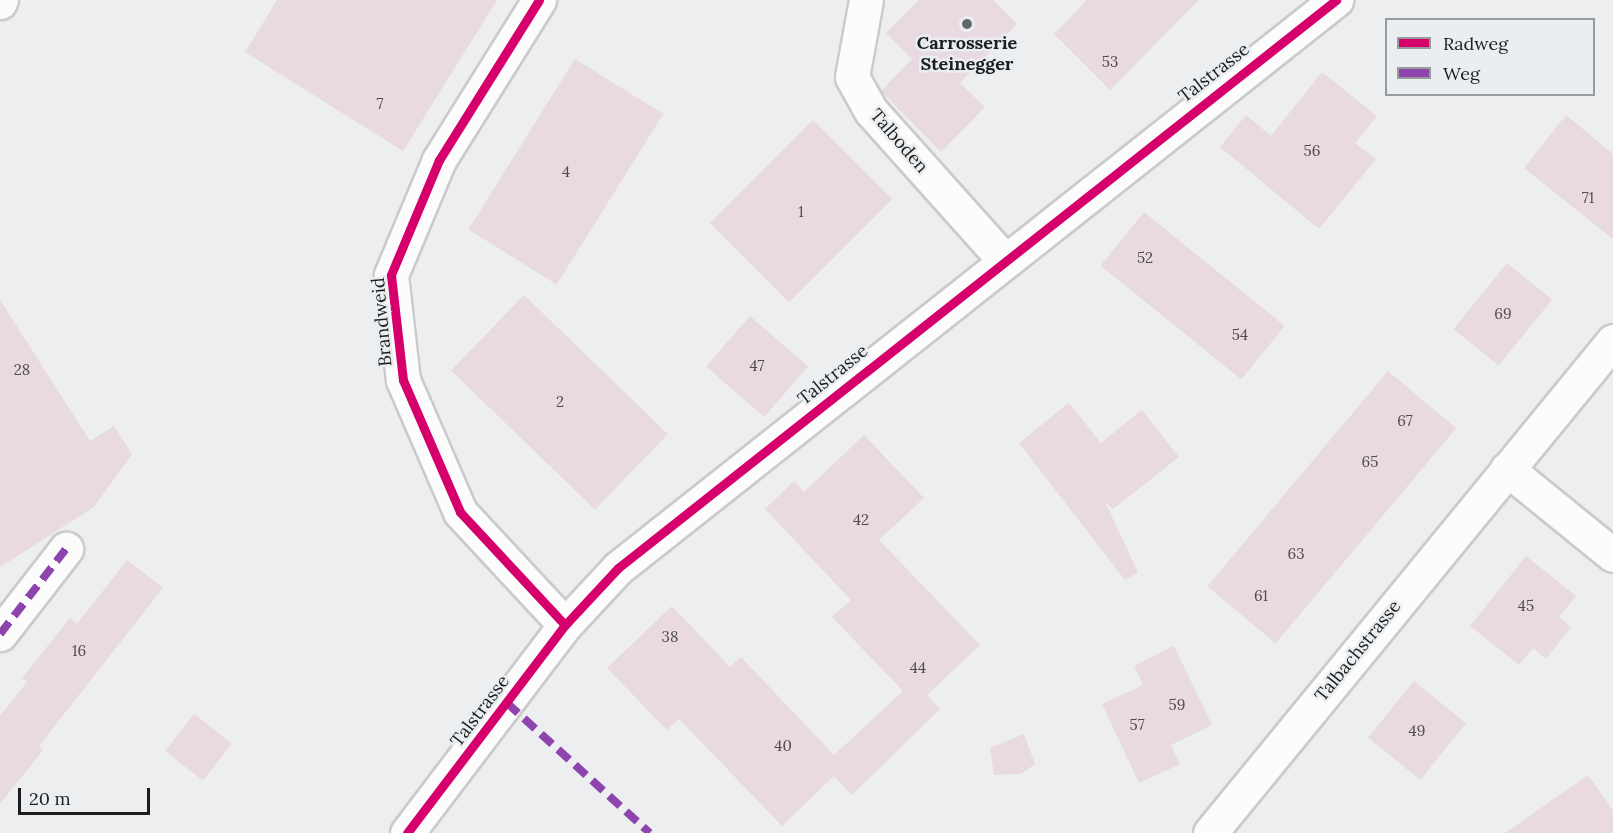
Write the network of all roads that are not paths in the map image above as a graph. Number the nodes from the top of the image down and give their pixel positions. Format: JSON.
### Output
{"nodes":[{"id":1,"x":539,"y":0,"type":"edge"},
{"id":2,"x":867,"y":0,"type":"edge"},
{"id":3,"x":1336,"y":0,"type":"edge"},
{"id":4,"x":1005,"y":260,"type":"junction"},
{"id":5,"x":1613,"y":341,"type":"edge"},
{"id":6,"x":1507,"y":469,"type":"junction"},
{"id":7,"x":66,"y":549,"type":"dead end"},
{"id":8,"x":1613,"y":555,"type":"edge"},
{"id":9,"x":565,"y":625,"type":"junction"},
{"id":10,"x":0,"y":634,"type":"edge"},
{"id":11,"x":407,"y":833,"type":"edge"},
{"id":12,"x":1210,"y":833,"type":"edge"}],
"edges":[{"from":1,"to":9,"type":"street","name":"Brandweid"},
{"from":2,"to":4,"type":"street","name":"Talboden"},
{"from":3,"to":4,"type":"street","name":"Talstrasse"},
{"from":4,"to":9,"type":"street","name":"Talstrasse"},
{"from":5,"to":6,"type":"street","name":"Talbachstrasse"},
{"from":6,"to":8,"type":"street"},
{"from":6,"to":12,"type":"street","name":"Talbachstrasse"},
{"from":7,"to":10,"type":"street"},
{"from":9,"to":11,"type":"street","name":"Talstrasse"}]}
